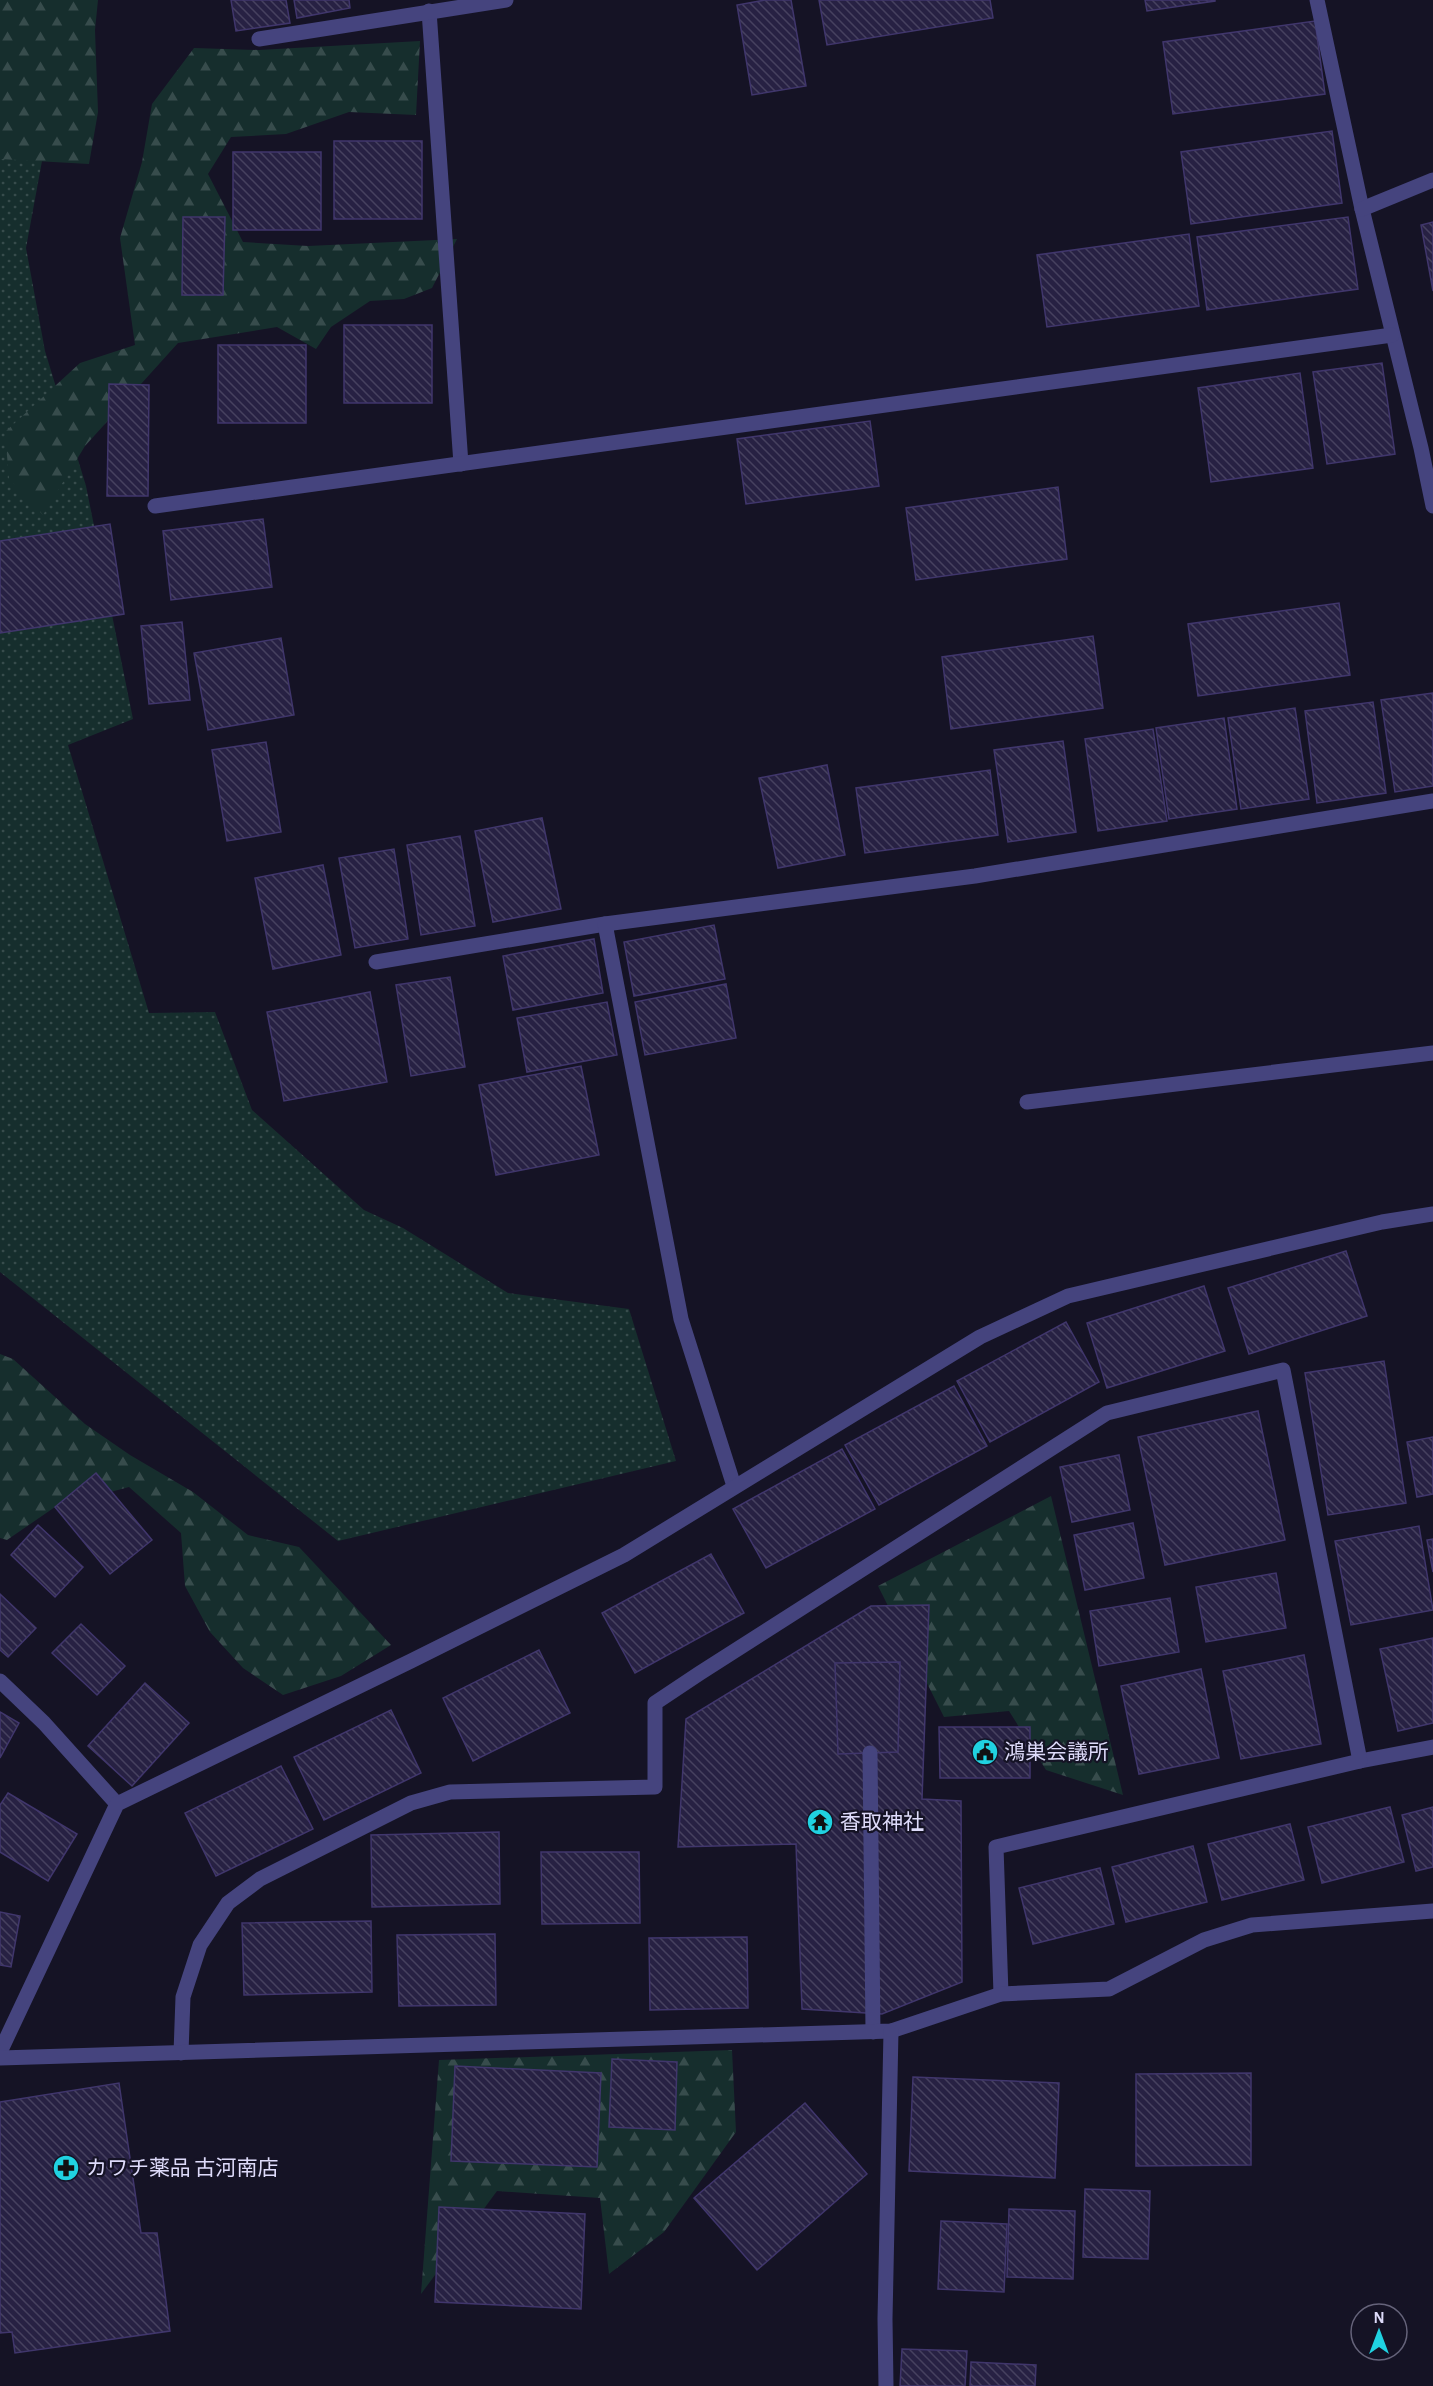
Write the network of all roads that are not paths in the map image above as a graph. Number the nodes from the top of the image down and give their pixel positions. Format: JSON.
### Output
{"nodes":[{"id":1,"x":506,"y":0,"type":"edge"},
{"id":2,"x":1317,"y":0,"type":"edge"},
{"id":3,"x":429,"y":11,"type":"junction"},
{"id":4,"x":259,"y":39,"type":"dead end"},
{"id":5,"x":1433,"y":180,"type":"edge"},
{"id":6,"x":1362,"y":209,"type":"junction"},
{"id":7,"x":1392,"y":335,"type":"junction"},
{"id":8,"x":1427,"y":447,"type":"edge"},
{"id":9,"x":461,"y":464,"type":"junction"},
{"id":10,"x":155,"y":506,"type":"dead end"},
{"id":11,"x":1433,"y":507,"type":"edge"},
{"id":12,"x":1433,"y":801,"type":"edge"},
{"id":13,"x":604,"y":924,"type":"junction"},
{"id":14,"x":376,"y":962,"type":"dead end"},
{"id":15,"x":1433,"y":1053,"type":"edge"},
{"id":16,"x":1027,"y":1102,"type":"dead end"},
{"id":17,"x":1433,"y":1214,"type":"edge"},
{"id":18,"x":734,"y":1486,"type":"junction"},
{"id":19,"x":0,"y":1681,"type":"edge"},
{"id":20,"x":1433,"y":1748,"type":"edge"},
{"id":21,"x":870,"y":1753,"type":"dead end"},
{"id":22,"x":1360,"y":1761,"type":"junction"},
{"id":23,"x":117,"y":1804,"type":"junction"},
{"id":24,"x":1433,"y":1911,"type":"edge"},
{"id":25,"x":1001,"y":1994,"type":"junction"},
{"id":26,"x":891,"y":2031,"type":"junction"},
{"id":27,"x":873,"y":2032,"type":"junction"},
{"id":28,"x":0,"y":2052,"type":"edge"},
{"id":29,"x":181,"y":2053,"type":"junction"},
{"id":30,"x":0,"y":2058,"type":"edge"},
{"id":31,"x":886,"y":2386,"type":"edge"}],
"edges":[{"from":1,"to":3,"type":"street"},
{"from":2,"to":6,"type":"street"},
{"from":3,"to":4,"type":"street"},
{"from":3,"to":9,"type":"street"},
{"from":5,"to":6,"type":"street"},
{"from":6,"to":7,"type":"street"},
{"from":7,"to":8,"type":"street"},
{"from":7,"to":9,"type":"street"},
{"from":8,"to":11,"type":"street"},
{"from":9,"to":10,"type":"street"},
{"from":12,"to":13,"type":"street"},
{"from":13,"to":14,"type":"street"},
{"from":13,"to":18,"type":"street"},
{"from":15,"to":16,"type":"street"},
{"from":17,"to":18,"type":"street"},
{"from":18,"to":23,"type":"street"},
{"from":19,"to":23,"type":"street"},
{"from":20,"to":22,"type":"street"},
{"from":21,"to":27,"type":"street"},
{"from":22,"to":25,"type":"street"},
{"from":22,"to":29,"type":"street"},
{"from":23,"to":28,"type":"street"},
{"from":24,"to":25,"type":"street"},
{"from":25,"to":26,"type":"street"},
{"from":26,"to":27,"type":"street"},
{"from":26,"to":31,"type":"street"},
{"from":27,"to":29,"type":"street"},
{"from":29,"to":30,"type":"street"}]}
